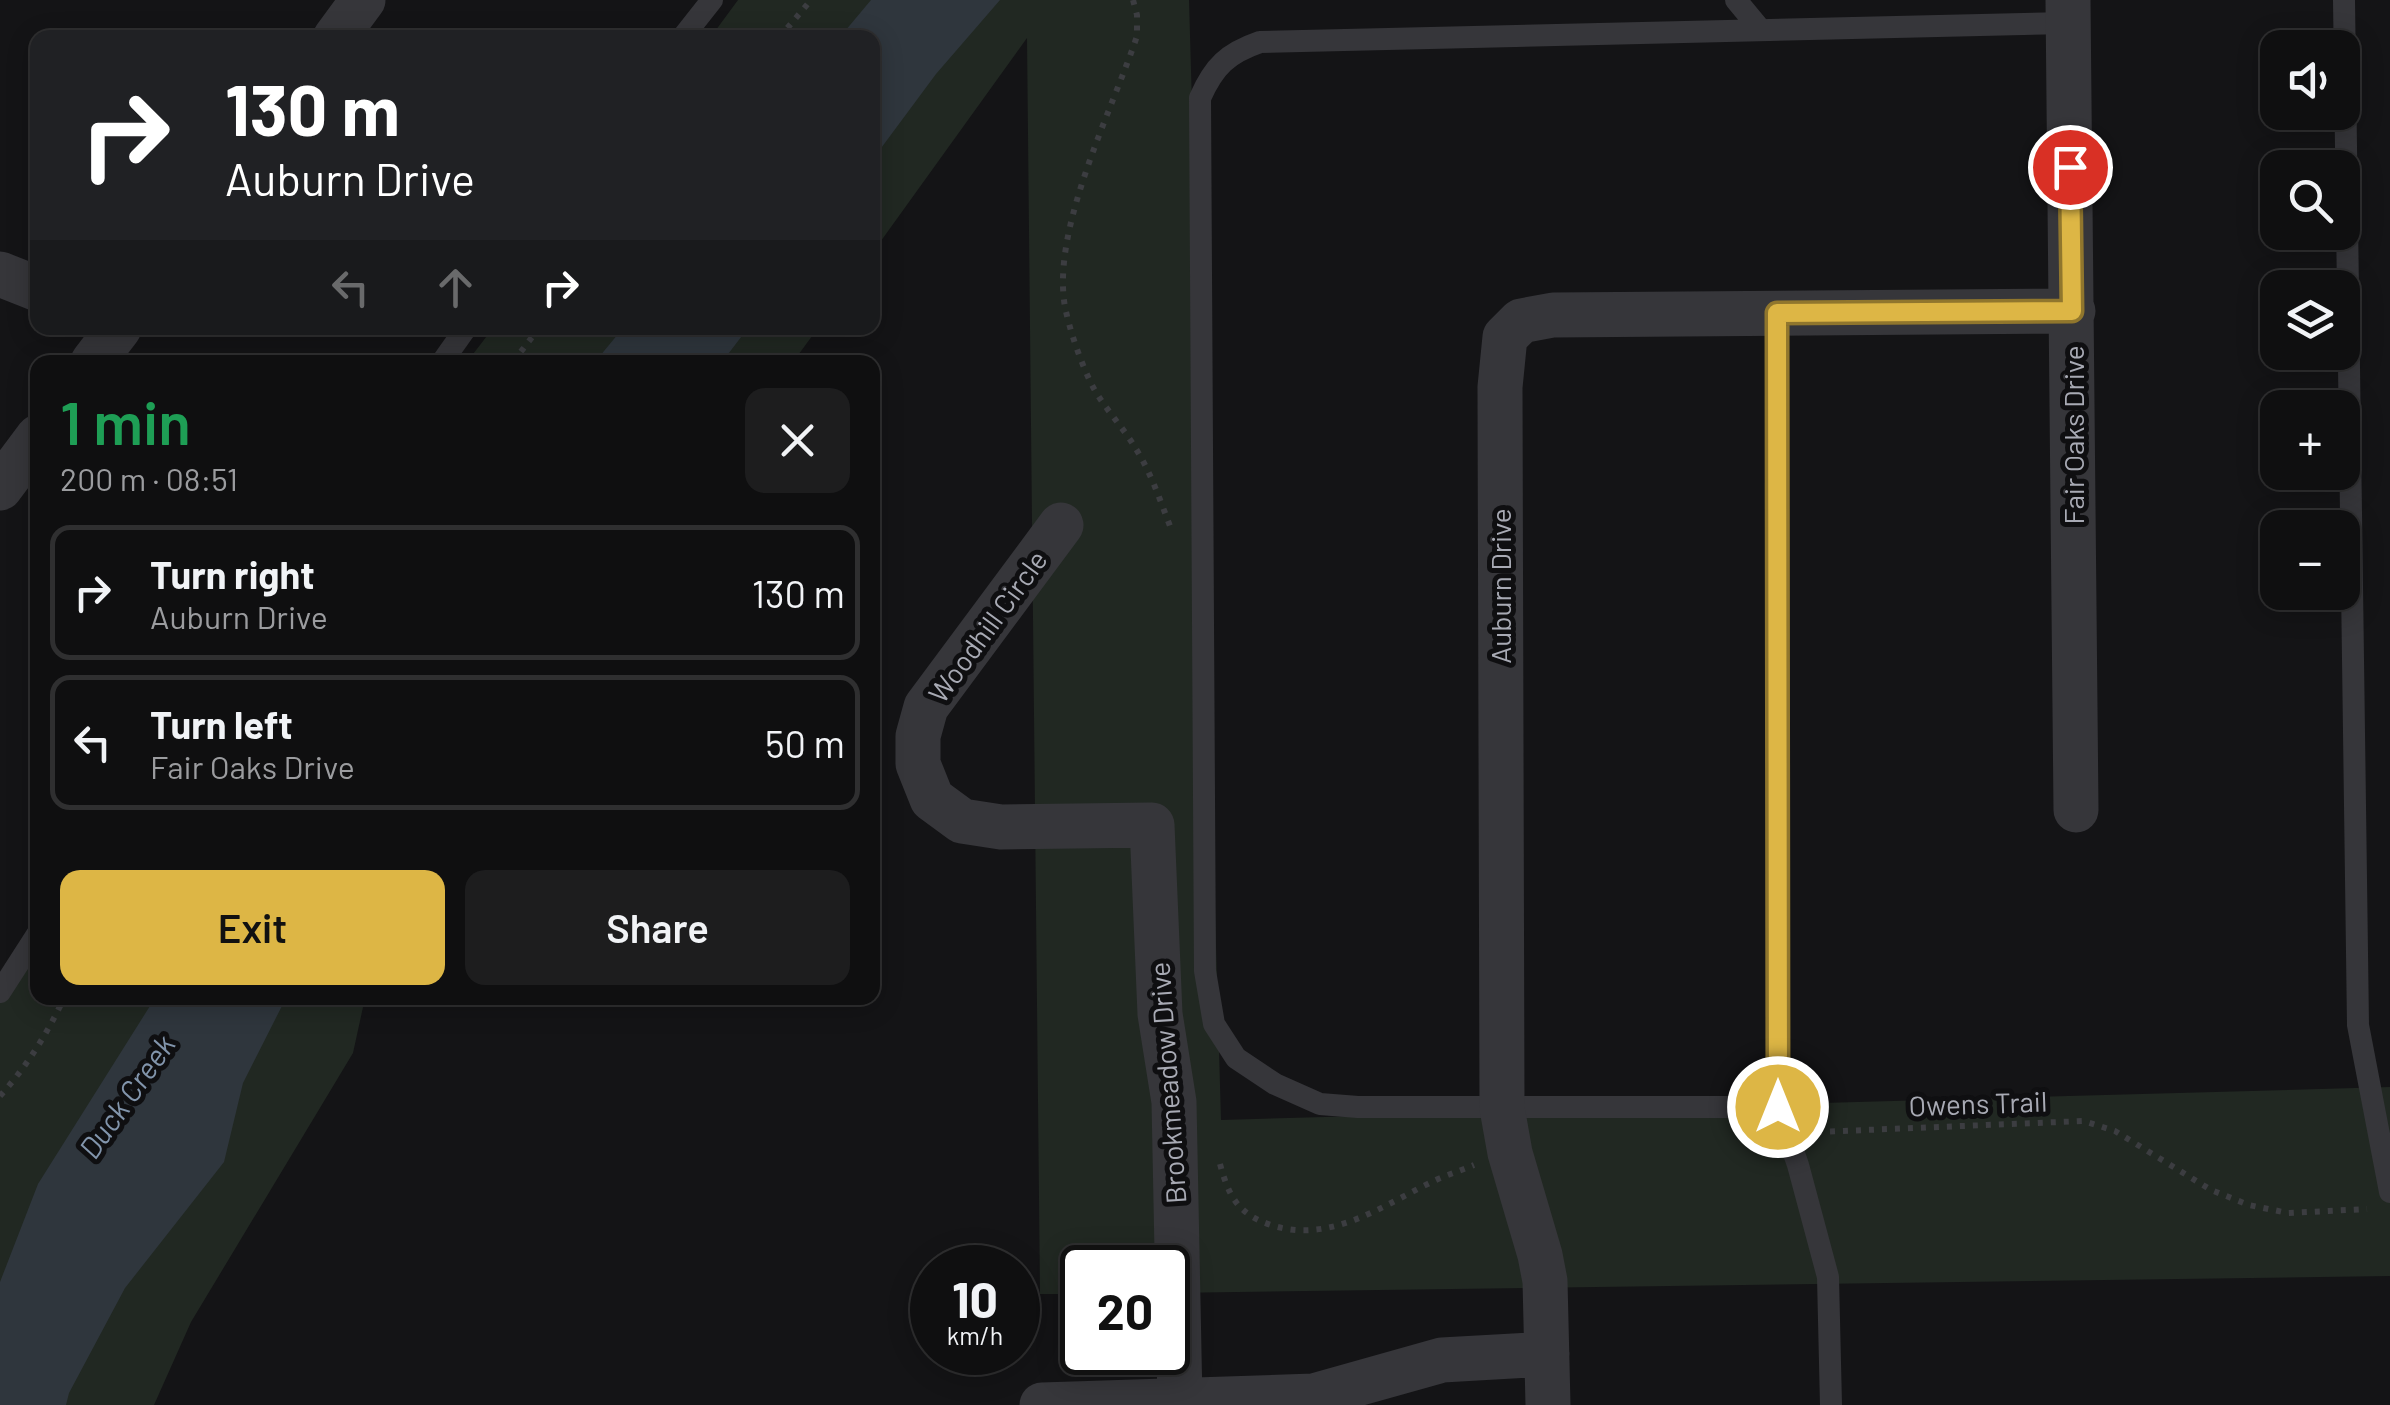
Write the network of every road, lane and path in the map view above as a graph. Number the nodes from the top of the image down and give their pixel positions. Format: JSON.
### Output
{"nodes":[{"id":1,"x":363,"y":0,"type":"edge"},
{"id":2,"x":712,"y":0,"type":"edge"},
{"id":3,"x":811,"y":0,"type":"edge"},
{"id":4,"x":1736,"y":0,"type":"edge"},
{"id":5,"x":2344,"y":0,"type":"edge"},
{"id":6,"x":2068,"y":12,"type":"edge"},
{"id":7,"x":341,"y":30,"type":"edge"},
{"id":8,"x":688,"y":30,"type":"edge"},
{"id":9,"x":787,"y":30,"type":"edge"},
{"id":10,"x":1760,"y":30,"type":"junction"},
{"id":11,"x":0,"y":274,"type":"edge"},
{"id":12,"x":30,"y":286,"type":"edge"},
{"id":13,"x":2072,"y":311,"type":"junction"},
{"id":14,"x":1777,"y":313,"type":"junction"},
{"id":15,"x":534,"y":335,"type":"edge"},
{"id":16,"x":518,"y":355,"type":"edge"},
{"id":17,"x":30,"y":449,"type":"edge"},
{"id":18,"x":0,"y":488,"type":"edge"},
{"id":19,"x":1061,"y":525,"type":"dead end"},
{"id":20,"x":2076,"y":810,"type":"dead end"},
{"id":21,"x":1152,"y":824,"type":"joint"},
{"id":22,"x":30,"y":946,"type":"edge"},
{"id":23,"x":0,"y":992,"type":"edge"},
{"id":24,"x":61,"y":1005,"type":"edge"},
{"id":25,"x":0,"y":1096,"type":"edge"},
{"id":26,"x":1778,"y":1107,"type":"junction"},
{"id":27,"x":1502,"y":1108,"type":"junction"},
{"id":28,"x":1786,"y":1134,"type":"junction"},
{"id":29,"x":2390,"y":1192,"type":"edge"},
{"id":30,"x":2372,"y":1208,"type":"dead end"},
{"id":31,"x":1547,"y":1354,"type":"junction"},
{"id":32,"x":1180,"y":1402,"type":"junction"},
{"id":33,"x":1250,"y":1402,"type":"edge"},
{"id":34,"x":1042,"y":1405,"type":"edge"},
{"id":35,"x":1548,"y":1405,"type":"edge"},
{"id":36,"x":1831,"y":1405,"type":"edge"}],
"edges":[{"from":1,"to":7,"type":"street"},
{"from":2,"to":8,"type":"lane"},
{"from":3,"to":9,"type":"path"},
{"from":4,"to":10,"type":"lane"},
{"from":5,"to":29,"type":"lane"},
{"from":6,"to":10,"type":"lane"},
{"from":6,"to":13,"type":"street","name":"Fair Oaks Drive"},
{"from":10,"to":27,"type":"lane"},
{"from":11,"to":12,"type":"street"},
{"from":13,"to":14,"type":"street","name":"Auburn Drive"},
{"from":13,"to":20,"type":"street","name":"Fair Oaks Drive"},
{"from":14,"to":26,"type":"lane"},
{"from":14,"to":27,"type":"street","name":"Auburn Drive"},
{"from":15,"to":16,"type":"path"},
{"from":17,"to":18,"type":"street"},
{"from":19,"to":21,"type":"street","name":"Woodhill Circle"},
{"from":21,"to":32,"type":"street","name":"Brookmeadow Drive"},
{"from":22,"to":23,"type":"lane"},
{"from":24,"to":25,"type":"path"},
{"from":26,"to":27,"type":"lane"},
{"from":26,"to":28,"type":"lane"},
{"from":27,"to":31,"type":"street","name":"Auburn Drive"},
{"from":28,"to":30,"type":"path","name":"Owens Trail"},
{"from":28,"to":36,"type":"lane"},
{"from":31,"to":33,"type":"street"},
{"from":31,"to":35,"type":"street","name":"Auburn Drive"},
{"from":32,"to":33,"type":"street"},
{"from":32,"to":34,"type":"street"}]}
